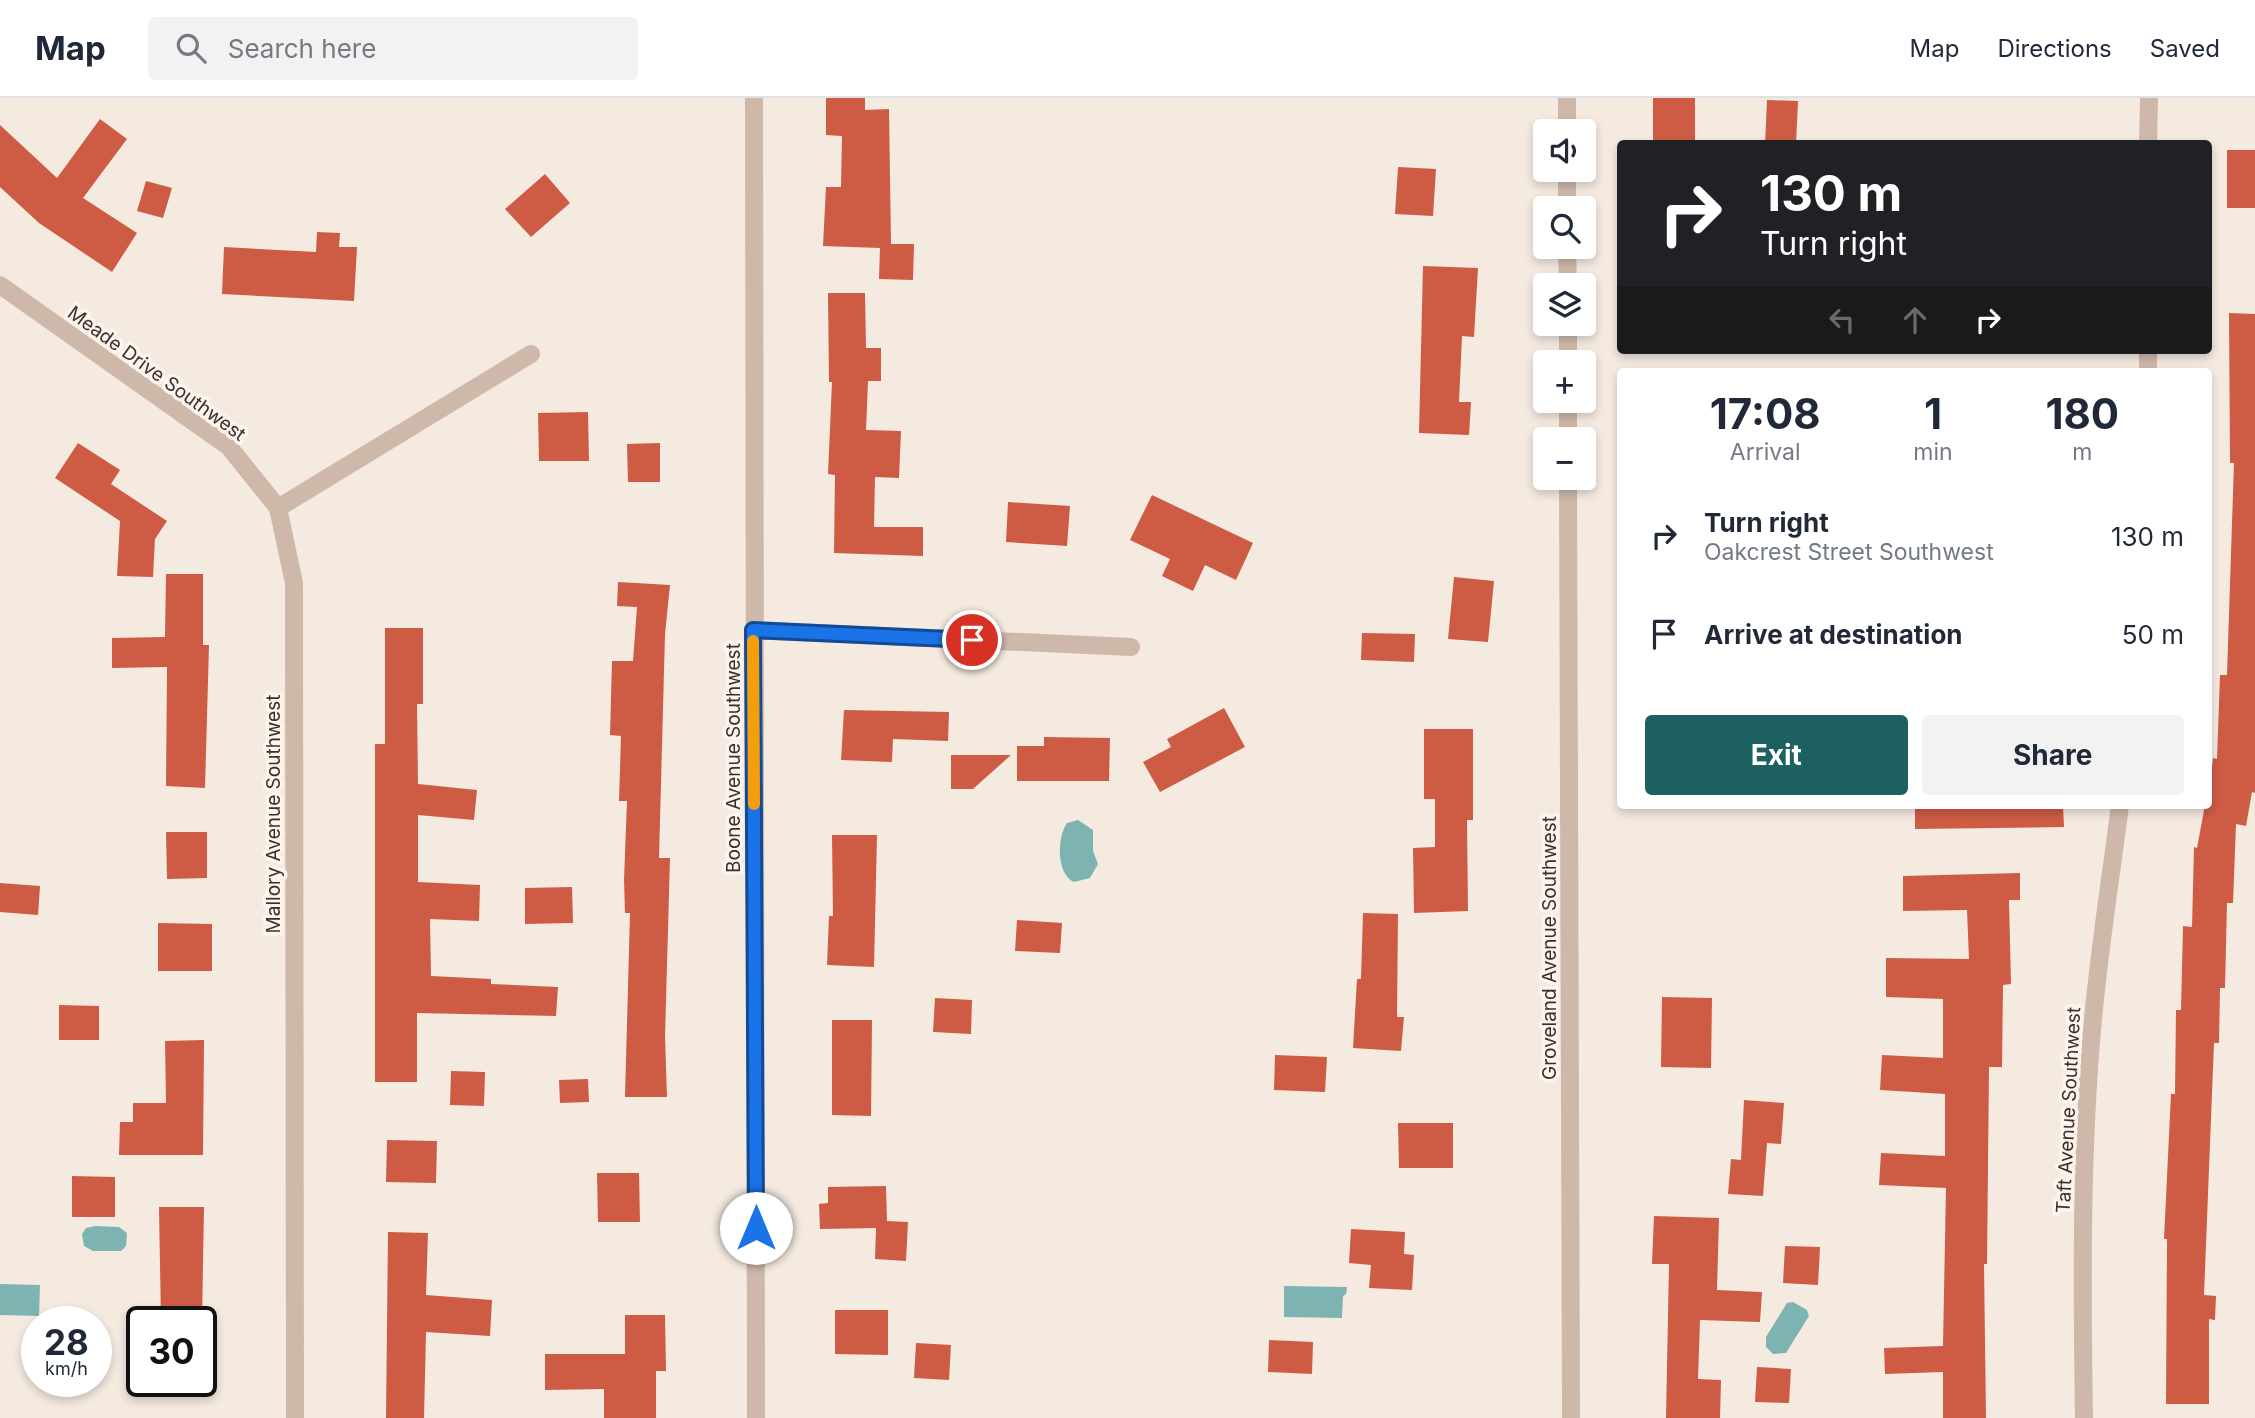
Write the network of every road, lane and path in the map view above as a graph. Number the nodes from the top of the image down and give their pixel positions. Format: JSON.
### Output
{"nodes":[{"id":1,"x":754,"y":98,"type":"edge"},
{"id":2,"x":1567,"y":98,"type":"edge"},
{"id":3,"x":2149,"y":98,"type":"edge"},
{"id":4,"x":1567,"y":119,"type":"edge"},
{"id":5,"x":2148,"y":140,"type":"edge"},
{"id":6,"x":0,"y":285,"type":"edge"},
{"id":7,"x":531,"y":354,"type":"dead end"},
{"id":8,"x":1568,"y":490,"type":"edge"},
{"id":9,"x":278,"y":508,"type":"junction"},
{"id":10,"x":753,"y":630,"type":"junction"},
{"id":11,"x":1131,"y":647,"type":"dead end"},
{"id":12,"x":2119,"y":809,"type":"edge"},
{"id":13,"x":295,"y":1418,"type":"edge"},
{"id":14,"x":757,"y":1418,"type":"edge"},
{"id":15,"x":1571,"y":1418,"type":"edge"},
{"id":16,"x":2084,"y":1418,"type":"edge"}],
"edges":[{"from":1,"to":10,"type":"street","name":"Boone Avenue Southwest"},
{"from":2,"to":4,"type":"street"},
{"from":3,"to":5,"type":"street"},
{"from":6,"to":9,"type":"street","name":"Meade Drive Southwest"},
{"from":7,"to":9,"type":"street"},
{"from":8,"to":15,"type":"street","name":"Groveland Avenue Southwest"},
{"from":9,"to":13,"type":"street","name":"Mallory Avenue Southwest"},
{"from":10,"to":11,"type":"street"},
{"from":10,"to":14,"type":"street","name":"Boone Avenue Southwest"},
{"from":12,"to":16,"type":"street","name":"Taft Avenue Southwest"}]}
